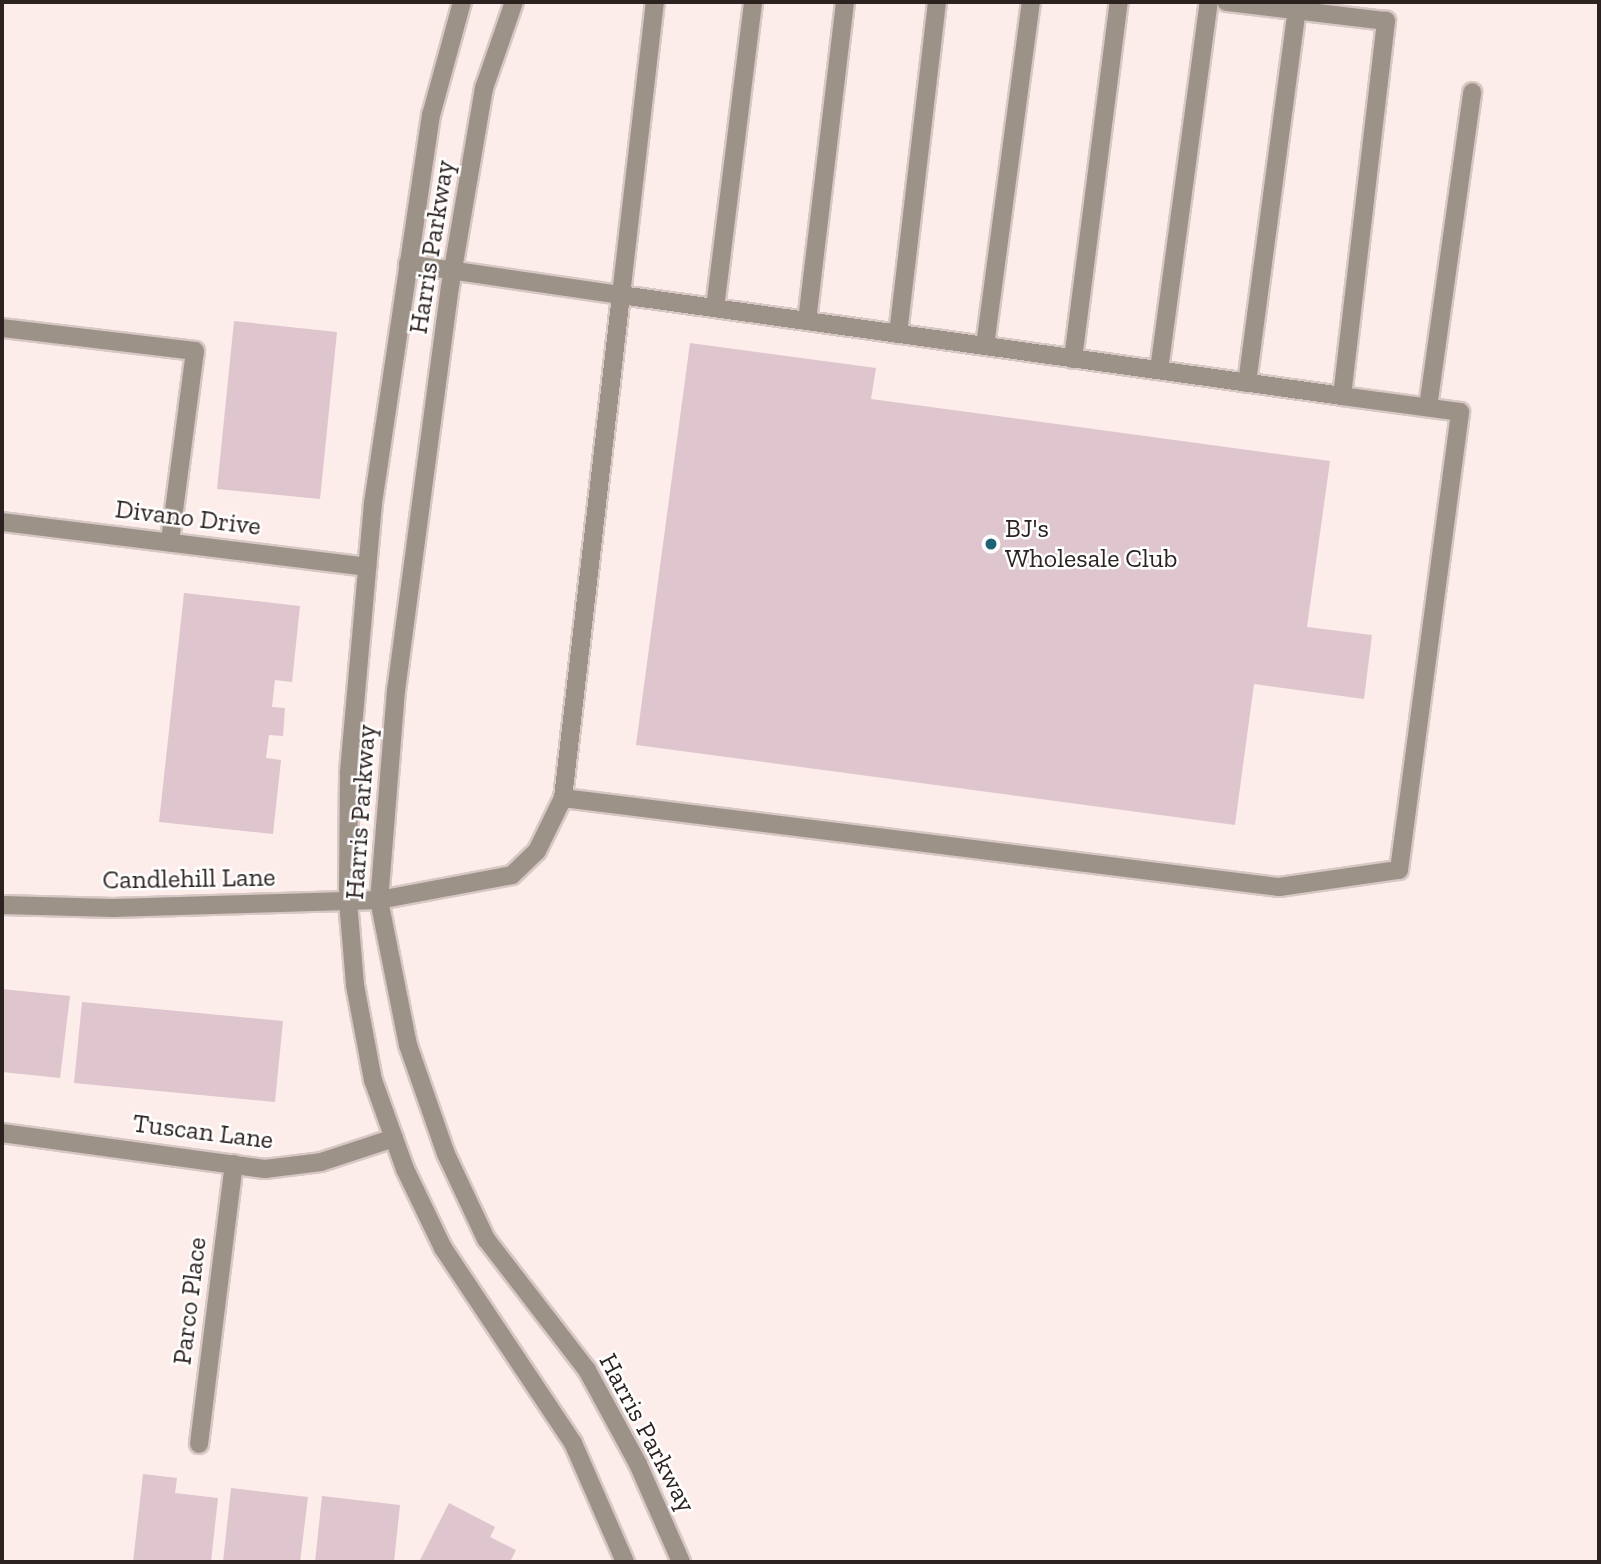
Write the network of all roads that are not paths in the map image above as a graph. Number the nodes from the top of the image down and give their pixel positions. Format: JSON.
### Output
{"nodes":[{"id":1,"x":462,"y":2,"type":"edge"},
{"id":2,"x":514,"y":2,"type":"edge"},
{"id":3,"x":655,"y":2,"type":"edge"},
{"id":4,"x":752,"y":2,"type":"edge"},
{"id":5,"x":845,"y":2,"type":"edge"},
{"id":6,"x":937,"y":2,"type":"edge"},
{"id":7,"x":1031,"y":2,"type":"edge"},
{"id":8,"x":1119,"y":2,"type":"edge"},
{"id":9,"x":1209,"y":2,"type":"edge"},
{"id":10,"x":1226,"y":2,"type":"edge"},
{"id":11,"x":1297,"y":10,"type":"junction"},
{"id":12,"x":1472,"y":92,"type":"dead end"},
{"id":13,"x":408,"y":264,"type":"junction"},
{"id":14,"x":453,"y":271,"type":"junction"},
{"id":15,"x":621,"y":295,"type":"junction"},
{"id":16,"x":715,"y":309,"type":"junction"},
{"id":17,"x":807,"y":321,"type":"junction"},
{"id":18,"x":2,"y":328,"type":"edge"},
{"id":19,"x":898,"y":334,"type":"junction"},
{"id":20,"x":985,"y":346,"type":"junction"},
{"id":21,"x":1073,"y":359,"type":"junction"},
{"id":22,"x":1159,"y":370,"type":"junction"},
{"id":23,"x":1247,"y":383,"type":"junction"},
{"id":24,"x":1342,"y":396,"type":"junction"},
{"id":25,"x":1427,"y":407,"type":"junction"},
{"id":26,"x":2,"y":522,"type":"edge"},
{"id":27,"x":170,"y":542,"type":"junction"},
{"id":28,"x":368,"y":567,"type":"junction"},
{"id":29,"x":563,"y":798,"type":"junction"},
{"id":30,"x":379,"y":900,"type":"junction"},
{"id":31,"x":348,"y":901,"type":"junction"},
{"id":32,"x":2,"y":905,"type":"edge"},
{"id":33,"x":2,"y":1133,"type":"edge"},
{"id":34,"x":394,"y":1138,"type":"junction"},
{"id":35,"x":234,"y":1164,"type":"junction"},
{"id":36,"x":199,"y":1444,"type":"dead end"},
{"id":37,"x":625,"y":1562,"type":"edge"},
{"id":38,"x":681,"y":1562,"type":"edge"}],
"edges":[{"from":1,"to":13,"type":"street","name":"Harris Parkway"},
{"from":2,"to":14,"type":"street","name":"Harris Parkway"},
{"from":3,"to":15,"type":"street","name":"Candlehill Lane"},
{"from":4,"to":16,"type":"street"},
{"from":5,"to":17,"type":"street"},
{"from":6,"to":19,"type":"street"},
{"from":7,"to":20,"type":"street"},
{"from":8,"to":21,"type":"street"},
{"from":9,"to":22,"type":"street"},
{"from":10,"to":11,"type":"street"},
{"from":11,"to":23,"type":"street"},
{"from":11,"to":24,"type":"street"},
{"from":12,"to":25,"type":"street"},
{"from":13,"to":14,"type":"street"},
{"from":13,"to":28,"type":"street","name":"Harris Parkway"},
{"from":14,"to":15,"type":"street"},
{"from":14,"to":30,"type":"street","name":"Harris Parkway"},
{"from":15,"to":16,"type":"street"},
{"from":15,"to":29,"type":"street","name":"Candlehill Lane"},
{"from":16,"to":17,"type":"street"},
{"from":17,"to":19,"type":"street"},
{"from":18,"to":27,"type":"street"},
{"from":19,"to":20,"type":"street"},
{"from":20,"to":21,"type":"street"},
{"from":21,"to":22,"type":"street"},
{"from":22,"to":23,"type":"street"},
{"from":23,"to":24,"type":"street"},
{"from":24,"to":25,"type":"street"},
{"from":25,"to":29,"type":"street"},
{"from":26,"to":27,"type":"street","name":"Divano Drive"},
{"from":27,"to":28,"type":"street","name":"Divano Drive"},
{"from":28,"to":31,"type":"street","name":"Harris Parkway"},
{"from":29,"to":30,"type":"street","name":"Candlehill Lane"},
{"from":30,"to":31,"type":"street","name":"Candlehill Lane"},
{"from":30,"to":38,"type":"street","name":"Harris Parkway"},
{"from":31,"to":32,"type":"street","name":"Candlehill Lane"},
{"from":31,"to":34,"type":"street","name":"Harris Parkway"},
{"from":33,"to":35,"type":"street","name":"Tuscan Lane"},
{"from":34,"to":35,"type":"street","name":"Tuscan Lane"},
{"from":34,"to":37,"type":"street","name":"Harris Parkway"},
{"from":35,"to":36,"type":"street","name":"Parco Place"}]}
